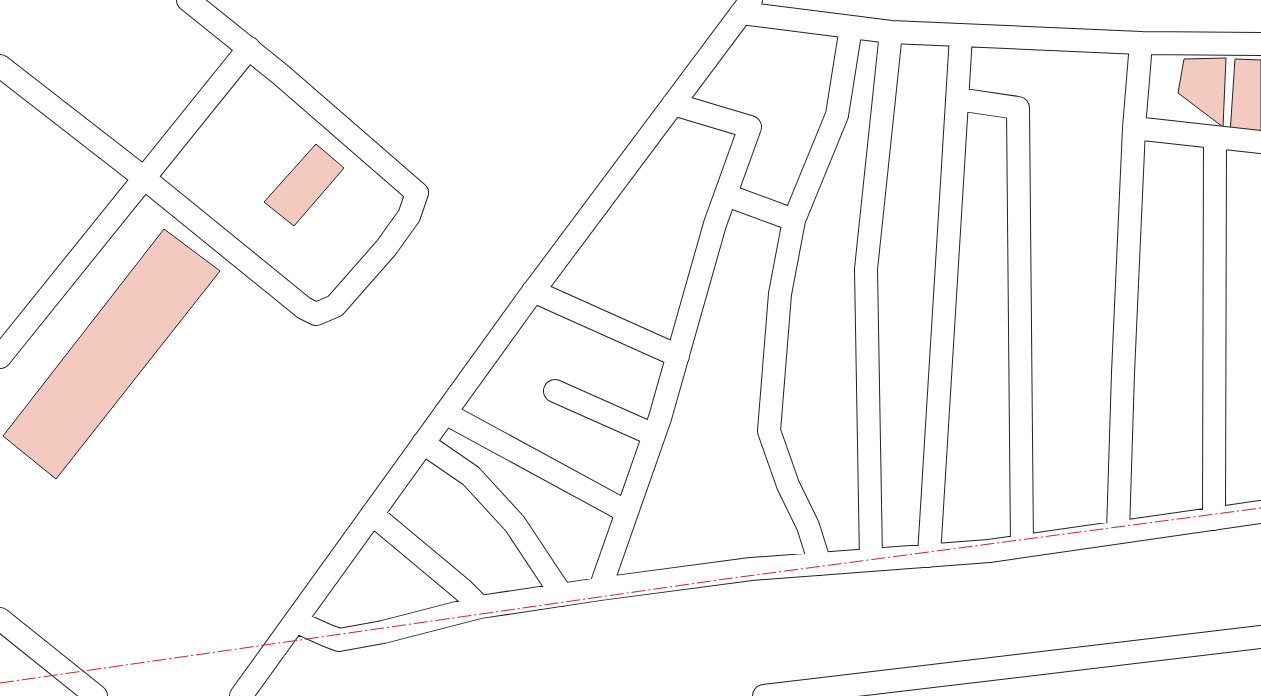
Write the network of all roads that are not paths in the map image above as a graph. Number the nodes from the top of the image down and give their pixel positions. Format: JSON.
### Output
{"nodes":[{"id":1,"x":188,"y":0,"type":"edge"},
{"id":2,"x":746,"y":7,"type":"edge"},
{"id":3,"x":851,"y":27,"type":"junction"},
{"id":4,"x":891,"y":32,"type":"junction"},
{"id":5,"x":961,"y":36,"type":"junction"},
{"id":6,"x":1141,"y":42,"type":"junction"},
{"id":7,"x":1261,"y":44,"type":"edge"},
{"id":8,"x":248,"y":48,"type":"junction"},
{"id":9,"x":0,"y":66,"type":"edge"},
{"id":10,"x":957,"y":99,"type":"junction"},
{"id":11,"x":673,"y":104,"type":"junction"},
{"id":12,"x":1134,"y":128,"type":"junction"},
{"id":13,"x":1215,"y":137,"type":"junction"},
{"id":14,"x":1261,"y":142,"type":"edge"},
{"id":15,"x":144,"y":178,"type":"junction"},
{"id":16,"x":726,"y":195,"type":"junction"},
{"id":17,"x":794,"y":220,"type":"junction"},
{"id":18,"x":533,"y":291,"type":"junction"},
{"id":19,"x":678,"y":356,"type":"junction"},
{"id":20,"x":0,"y":357,"type":"edge"},
{"id":21,"x":555,"y":391,"type":"dead end"},
{"id":22,"x":445,"y":413,"type":"junction"},
{"id":23,"x":654,"y":435,"type":"junction"},
{"id":24,"x":423,"y":443,"type":"junction"},
{"id":25,"x":627,"y":512,"type":"junction"},
{"id":26,"x":1261,"y":512,"type":"edge"},
{"id":27,"x":372,"y":514,"type":"junction"},
{"id":28,"x":1214,"y":518,"type":"junction"},
{"id":29,"x":1118,"y":532,"type":"junction"},
{"id":30,"x":1022,"y":546,"type":"junction"},
{"id":31,"x":929,"y":556,"type":"junction"},
{"id":32,"x":871,"y":560,"type":"junction"},
{"id":33,"x":820,"y":564,"type":"junction"},
{"id":34,"x":600,"y":589,"type":"junction"},
{"id":35,"x":562,"y":595,"type":"junction"},
{"id":36,"x":480,"y":607,"type":"junction"},
{"id":37,"x":0,"y":619,"type":"edge"},
{"id":38,"x":295,"y":621,"type":"junction"},
{"id":39,"x":1261,"y":637,"type":"edge"},
{"id":40,"x":96,"y":696,"type":"edge"},
{"id":41,"x":241,"y":696,"type":"edge"},
{"id":42,"x":764,"y":696,"type":"edge"}],
"edges":[{"from":1,"to":8,"type":"street"},
{"from":2,"to":3,"type":"street"},
{"from":2,"to":11,"type":"street"},
{"from":3,"to":4,"type":"street"},
{"from":3,"to":17,"type":"street"},
{"from":4,"to":5,"type":"street"},
{"from":4,"to":32,"type":"street"},
{"from":5,"to":6,"type":"street"},
{"from":5,"to":10,"type":"street"},
{"from":6,"to":7,"type":"street"},
{"from":6,"to":12,"type":"street"},
{"from":8,"to":15,"type":"street"},
{"from":8,"to":15,"type":"street"},
{"from":9,"to":15,"type":"street"},
{"from":10,"to":30,"type":"street"},
{"from":10,"to":31,"type":"street"},
{"from":11,"to":16,"type":"street"},
{"from":11,"to":18,"type":"street"},
{"from":12,"to":13,"type":"street"},
{"from":12,"to":29,"type":"street"},
{"from":13,"to":14,"type":"street"},
{"from":13,"to":28,"type":"street"},
{"from":15,"to":20,"type":"street"},
{"from":16,"to":17,"type":"street"},
{"from":16,"to":19,"type":"street"},
{"from":17,"to":33,"type":"street"},
{"from":18,"to":19,"type":"street"},
{"from":18,"to":22,"type":"street"},
{"from":19,"to":23,"type":"street"},
{"from":21,"to":23,"type":"street"},
{"from":22,"to":24,"type":"street"},
{"from":22,"to":25,"type":"street"},
{"from":23,"to":25,"type":"street"},
{"from":24,"to":27,"type":"street"},
{"from":24,"to":35,"type":"street"},
{"from":25,"to":34,"type":"street"},
{"from":26,"to":28,"type":"street"},
{"from":27,"to":36,"type":"street"},
{"from":27,"to":38,"type":"street"},
{"from":28,"to":29,"type":"street"},
{"from":29,"to":30,"type":"street"},
{"from":30,"to":31,"type":"street"},
{"from":31,"to":32,"type":"street"},
{"from":32,"to":33,"type":"street"},
{"from":33,"to":34,"type":"street"},
{"from":34,"to":35,"type":"street"},
{"from":35,"to":36,"type":"street"},
{"from":36,"to":38,"type":"street"},
{"from":37,"to":40,"type":"street"},
{"from":38,"to":41,"type":"street"},
{"from":39,"to":42,"type":"street"}]}
